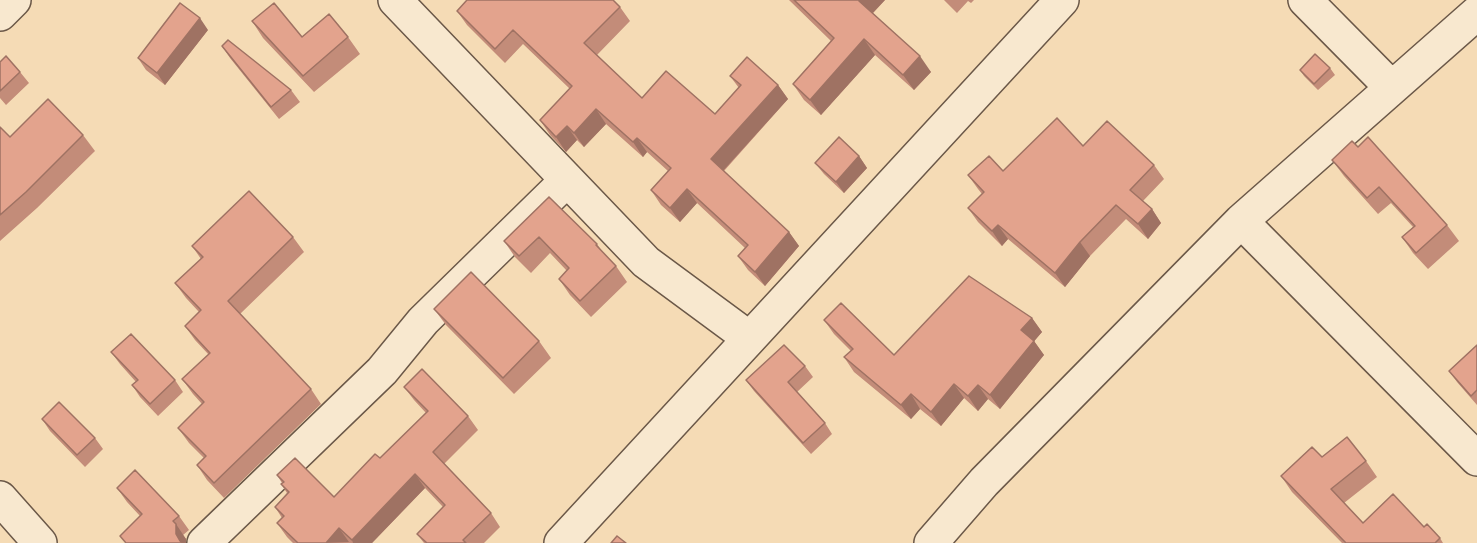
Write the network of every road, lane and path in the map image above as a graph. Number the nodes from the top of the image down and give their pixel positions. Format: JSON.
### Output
{"nodes":[{"id":1,"x":14,"y":0,"type":"edge"},
{"id":2,"x":1062,"y":0,"type":"edge"},
{"id":3,"x":1305,"y":0,"type":"edge"},
{"id":4,"x":413,"y":6,"type":"edge"},
{"id":5,"x":1477,"y":13,"type":"edge"},
{"id":6,"x":0,"y":14,"type":"edge"},
{"id":7,"x":1391,"y":87,"type":"junction"},
{"id":8,"x":567,"y":180,"type":"junction"},
{"id":9,"x":1241,"y":221,"type":"junction"},
{"id":10,"x":748,"y":338,"type":"junction"},
{"id":11,"x":1477,"y":459,"type":"edge"},
{"id":12,"x":0,"y":498,"type":"edge"},
{"id":13,"x":40,"y":543,"type":"edge"},
{"id":14,"x":204,"y":543,"type":"edge"},
{"id":15,"x":561,"y":543,"type":"edge"},
{"id":16,"x":931,"y":543,"type":"edge"}],
"edges":[{"from":1,"to":6,"type":"street"},
{"from":2,"to":10,"type":"street"},
{"from":3,"to":7,"type":"street"},
{"from":4,"to":8,"type":"street"},
{"from":5,"to":7,"type":"street"},
{"from":7,"to":9,"type":"street"},
{"from":8,"to":10,"type":"street"},
{"from":8,"to":14,"type":"street"},
{"from":9,"to":11,"type":"street"},
{"from":9,"to":16,"type":"street"},
{"from":10,"to":15,"type":"street"},
{"from":12,"to":13,"type":"street"}]}
